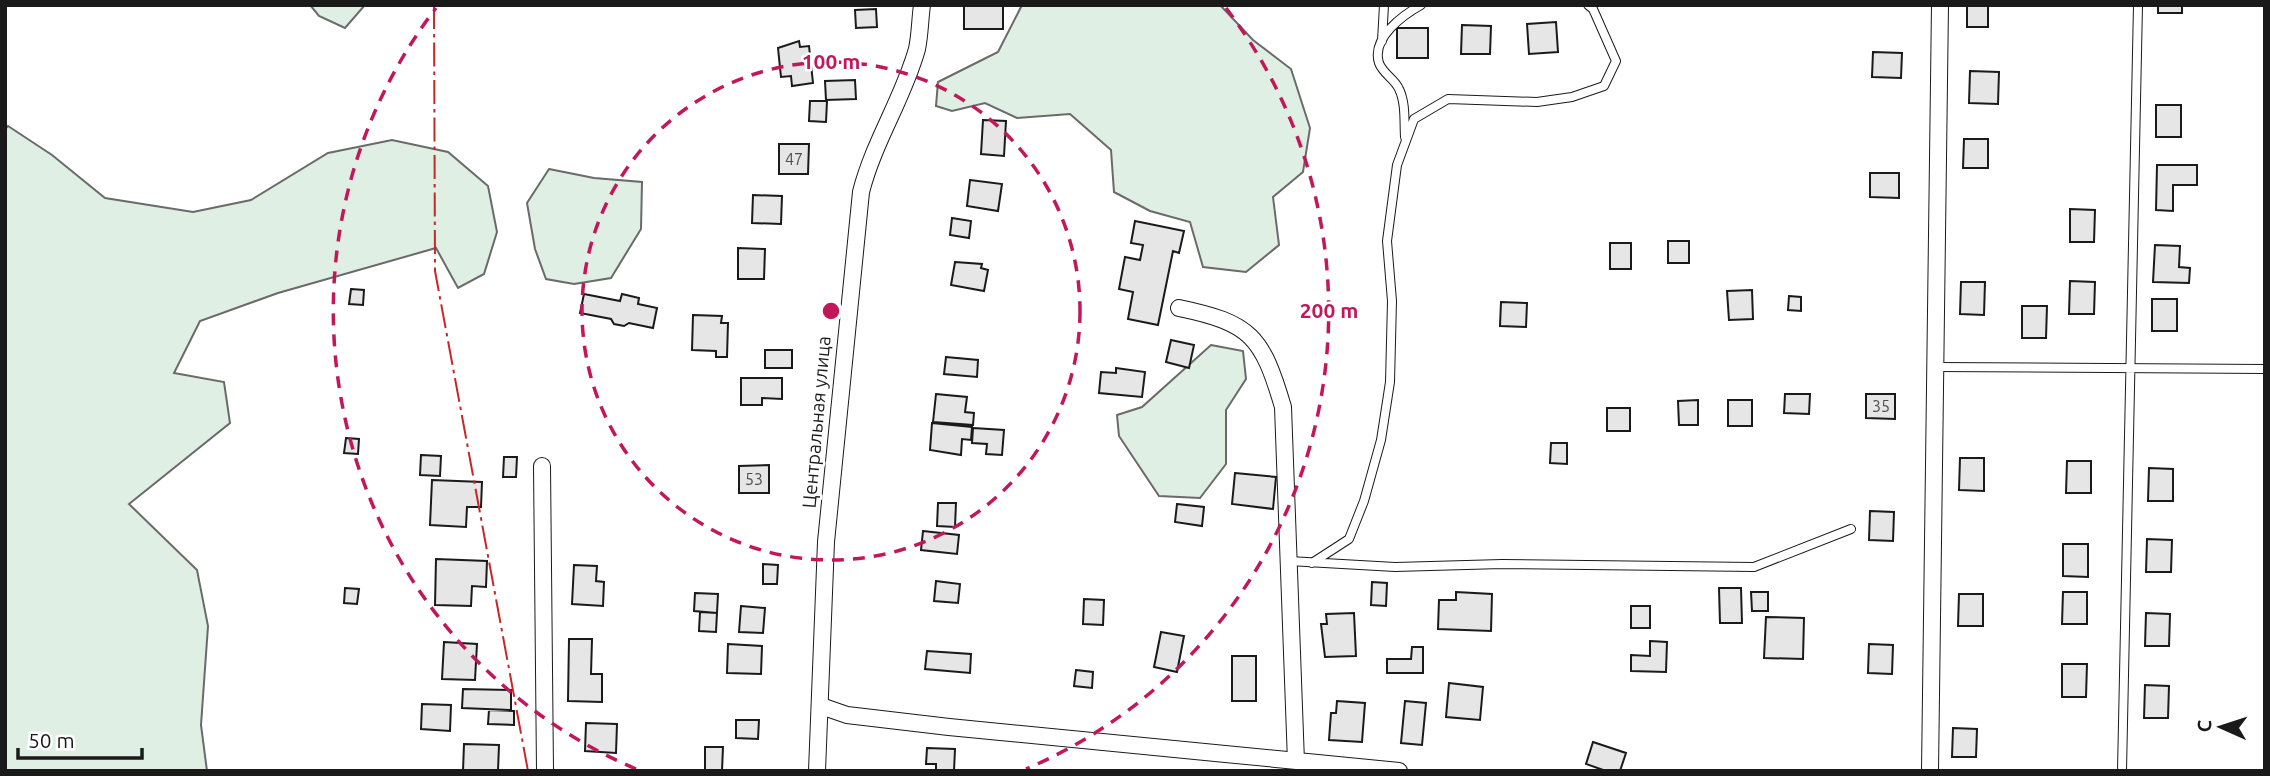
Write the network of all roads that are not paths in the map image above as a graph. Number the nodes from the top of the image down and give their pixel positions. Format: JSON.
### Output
{"nodes":[{"id":1,"x":922,"y":5,"type":"edge"},
{"id":2,"x":1384,"y":5,"type":"edge"},
{"id":3,"x":1421,"y":5,"type":"edge"},
{"id":4,"x":1588,"y":5,"type":"edge"},
{"id":5,"x":1940,"y":5,"type":"edge"},
{"id":6,"x":2138,"y":5,"type":"edge"},
{"id":7,"x":1382,"y":41,"type":"junction"},
{"id":8,"x":1405,"y":144,"type":"junction"},
{"id":9,"x":1179,"y":308,"type":"dead end"},
{"id":10,"x":1935,"y":367,"type":"junction"},
{"id":11,"x":2130,"y":369,"type":"junction"},
{"id":12,"x":2265,"y":369,"type":"edge"},
{"id":13,"x":542,"y":466,"type":"dead end"},
{"id":14,"x":1851,"y":529,"type":"dead end"},
{"id":15,"x":1289,"y":561,"type":"junction"},
{"id":16,"x":1312,"y":563,"type":"junction"},
{"id":17,"x":821,"y":706,"type":"junction"},
{"id":18,"x":1296,"y":762,"type":"junction"},
{"id":19,"x":545,"y":771,"type":"edge"},
{"id":20,"x":817,"y":771,"type":"edge"},
{"id":21,"x":1399,"y":771,"type":"edge"},
{"id":22,"x":1930,"y":771,"type":"edge"},
{"id":23,"x":2122,"y":771,"type":"edge"}],
"edges":[{"from":1,"to":17,"type":"street","name":"Центральная улица"},
{"from":2,"to":7,"type":"lane"},
{"from":3,"to":7,"type":"lane"},
{"from":4,"to":8,"type":"lane"},
{"from":5,"to":10,"type":"street"},
{"from":6,"to":11,"type":"lane"},
{"from":7,"to":8,"type":"lane"},
{"from":8,"to":16,"type":"lane"},
{"from":9,"to":15,"type":"street"},
{"from":10,"to":11,"type":"lane"},
{"from":10,"to":22,"type":"street"},
{"from":11,"to":12,"type":"lane"},
{"from":11,"to":23,"type":"lane"},
{"from":13,"to":19,"type":"street"},
{"from":14,"to":16,"type":"lane"},
{"from":15,"to":16,"type":"lane"},
{"from":15,"to":18,"type":"street"},
{"from":17,"to":18,"type":"street"},
{"from":17,"to":20,"type":"street","name":"Центральная улица"},
{"from":18,"to":21,"type":"street"}]}
